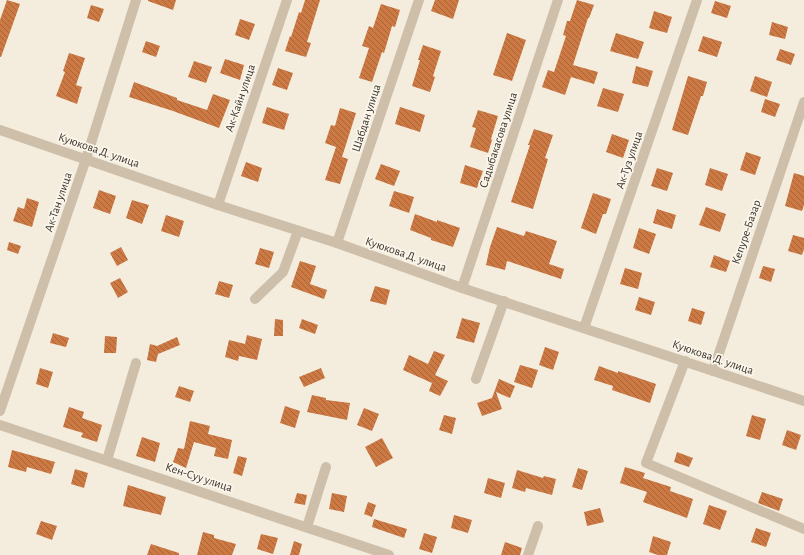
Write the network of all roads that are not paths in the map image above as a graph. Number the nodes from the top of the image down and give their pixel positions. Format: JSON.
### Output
{"nodes":[{"id":1,"x":136,"y":0,"type":"edge"},
{"id":2,"x":287,"y":0,"type":"edge"},
{"id":3,"x":419,"y":0,"type":"edge"},
{"id":4,"x":558,"y":0,"type":"edge"},
{"id":5,"x":697,"y":0,"type":"edge"},
{"id":6,"x":804,"y":102,"type":"edge"},
{"id":7,"x":0,"y":130,"type":"edge"},
{"id":8,"x":86,"y":159,"type":"junction"},
{"id":9,"x":218,"y":205,"type":"junction"},
{"id":10,"x":298,"y":231,"type":"junction"},
{"id":11,"x":337,"y":243,"type":"junction"},
{"id":12,"x":462,"y":288,"type":"junction"},
{"id":13,"x":255,"y":299,"type":"dead end"},
{"id":14,"x":504,"y":301,"type":"junction"},
{"id":15,"x":584,"y":328,"type":"junction"},
{"id":16,"x":685,"y":361,"type":"junction"},
{"id":17,"x":136,"y":364,"type":"dead end"},
{"id":18,"x":713,"y":371,"type":"junction"},
{"id":19,"x":476,"y":379,"type":"dead end"},
{"id":20,"x":804,"y":401,"type":"edge"},
{"id":21,"x":0,"y":411,"type":"edge"},
{"id":22,"x":0,"y":425,"type":"edge"},
{"id":23,"x":107,"y":460,"type":"junction"},
{"id":24,"x":326,"y":467,"type":"dead end"},
{"id":25,"x":538,"y":526,"type":"dead end"},
{"id":26,"x":307,"y":527,"type":"junction"},
{"id":27,"x":804,"y":529,"type":"edge"},
{"id":28,"x":373,"y":552,"type":"edge"},
{"id":29,"x":388,"y":555,"type":"edge"},
{"id":30,"x":528,"y":555,"type":"edge"}],
"edges":[{"from":1,"to":8,"type":"street","name":"Ак-Тан улица"},
{"from":2,"to":9,"type":"street","name":"Ак-Кайн улица"},
{"from":3,"to":11,"type":"street","name":"Шабдан улица"},
{"from":4,"to":12,"type":"street","name":"Садыбакасова улица"},
{"from":5,"to":15,"type":"street","name":"Ак-Туз улица"},
{"from":6,"to":18,"type":"street","name":"Кепуре-Базар"},
{"from":7,"to":8,"type":"street","name":"Куюкова Д. улица"},
{"from":8,"to":9,"type":"street","name":"Куюкова Д. улица"},
{"from":8,"to":21,"type":"street","name":"Ак-Тан улица"},
{"from":9,"to":10,"type":"street","name":"Куюкова Д. улица"},
{"from":10,"to":11,"type":"street","name":"Куюкова Д. улица"},
{"from":10,"to":13,"type":"street"},
{"from":11,"to":12,"type":"street","name":"Куюкова Д. улица"},
{"from":12,"to":14,"type":"street","name":"Куюкова Д. улица"},
{"from":14,"to":15,"type":"street","name":"Куюкова Д. улица"},
{"from":14,"to":19,"type":"street"},
{"from":15,"to":16,"type":"street","name":"Куюкова Д. улица"},
{"from":16,"to":18,"type":"street","name":"Куюкова Д. улица"},
{"from":16,"to":27,"type":"street"},
{"from":17,"to":23,"type":"street"},
{"from":18,"to":20,"type":"street","name":"Куюкова Д. улица"},
{"from":22,"to":23,"type":"street","name":"Кен-Суу улица"},
{"from":23,"to":26,"type":"street","name":"Кен-Суу улица"},
{"from":24,"to":26,"type":"street"},
{"from":25,"to":30,"type":"street"},
{"from":26,"to":28,"type":"street","name":"Кен-Суу улица"},
{"from":28,"to":29,"type":"street","name":"Кен-Суу улица"}]}
